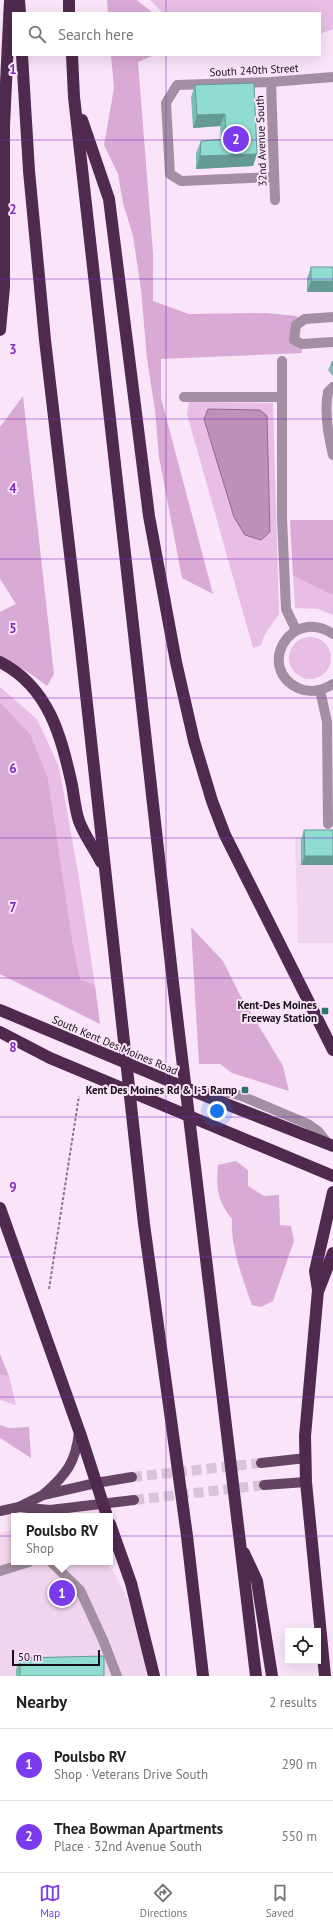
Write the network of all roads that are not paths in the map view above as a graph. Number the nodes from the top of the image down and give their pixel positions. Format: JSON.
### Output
{"nodes":[{"id":1,"x":10,"y":0,"type":"edge"},
{"id":2,"x":19,"y":0,"type":"edge"},
{"id":3,"x":68,"y":0,"type":"edge"},
{"id":4,"x":20,"y":12,"type":"edge"},
{"id":5,"x":69,"y":12,"type":"edge"},
{"id":6,"x":22,"y":56,"type":"edge"},
{"id":7,"x":72,"y":56,"type":"edge"},
{"id":8,"x":333,"y":77,"type":"edge"},
{"id":9,"x":271,"y":82,"type":"junction"},
{"id":10,"x":74,"y":97,"type":"junction"},
{"id":11,"x":274,"y":177,"type":"junction"},
{"id":12,"x":275,"y":200,"type":"dead end"},
{"id":13,"x":333,"y":317,"type":"edge"},
{"id":14,"x":0,"y":330,"type":"edge"},
{"id":15,"x":333,"y":342,"type":"edge"},
{"id":16,"x":282,"y":360,"type":"dead end"},
{"id":17,"x":333,"y":387,"type":"edge"},
{"id":18,"x":282,"y":396,"type":"junction"},
{"id":19,"x":184,"y":397,"type":"dead end"},
{"id":20,"x":331,"y":444,"type":"edge"},
{"id":21,"x":333,"y":455,"type":"edge"},
{"id":22,"x":296,"y":630,"type":"junction"},
{"id":23,"x":333,"y":634,"type":"edge"},
{"id":24,"x":0,"y":662,"type":"edge"},
{"id":25,"x":333,"y":684,"type":"edge"},
{"id":26,"x":320,"y":690,"type":"junction"},
{"id":27,"x":330,"y":789,"type":"edge"},
{"id":28,"x":328,"y":824,"type":"dead end"},
{"id":29,"x":104,"y":868,"type":"junction"},
{"id":30,"x":0,"y":1010,"type":"edge"},
{"id":31,"x":1,"y":1034,"type":"edge"},
{"id":32,"x":333,"y":1050,"type":"edge"},
{"id":33,"x":331,"y":1146,"type":"edge"},
{"id":34,"x":333,"y":1176,"type":"edge"},
{"id":35,"x":333,"y":1192,"type":"edge"},
{"id":36,"x":0,"y":1208,"type":"edge"},
{"id":37,"x":333,"y":1253,"type":"edge"},
{"id":38,"x":318,"y":1290,"type":"junction"},
{"id":39,"x":79,"y":1430,"type":"junction"},
{"id":40,"x":306,"y":1458,"type":"junction"},
{"id":41,"x":261,"y":1463,"type":"tunnel mouth"},
{"id":42,"x":132,"y":1478,"type":"tunnel mouth"},
{"id":43,"x":306,"y":1482,"type":"junction"},
{"id":44,"x":96,"y":1483,"type":"junction"},
{"id":45,"x":264,"y":1486,"type":"tunnel mouth"},
{"id":46,"x":43,"y":1495,"type":"junction"},
{"id":47,"x":134,"y":1500,"type":"tunnel mouth"},
{"id":48,"x":103,"y":1504,"type":"junction"},
{"id":49,"x":19,"y":1507,"type":"junction"},
{"id":50,"x":0,"y":1511,"type":"edge"},
{"id":51,"x":107,"y":1513,"type":"edge"},
{"id":52,"x":113,"y":1532,"type":"edge"},
{"id":53,"x":240,"y":1545,"type":"junction"},
{"id":54,"x":19,"y":1565,"type":"edge"},
{"id":55,"x":54,"y":1565,"type":"edge"},
{"id":56,"x":0,"y":1571,"type":"edge"},
{"id":57,"x":117,"y":1676,"type":"edge"},
{"id":58,"x":154,"y":1676,"type":"edge"},
{"id":59,"x":203,"y":1676,"type":"edge"},
{"id":60,"x":256,"y":1676,"type":"edge"},
{"id":61,"x":272,"y":1676,"type":"edge"},
{"id":62,"x":325,"y":1676,"type":"edge"}],
"edges":[{"from":1,"to":14,"type":"highway"},
{"from":2,"to":4,"type":"highway"},
{"from":3,"to":5,"type":"highway"},
{"from":6,"to":29,"type":"highway"},
{"from":7,"to":10,"type":"highway"},
{"from":8,"to":9,"type":"street","name":"South 240th Street"},
{"from":9,"to":11,"type":"street","name":"32nd Avenue South"},
{"from":9,"to":11,"type":"street","name":"South 240th Street"},
{"from":10,"to":32,"type":"highway"},
{"from":10,"to":53,"type":"highway"},
{"from":11,"to":12,"type":"street","name":"32nd Avenue South"},
{"from":13,"to":15,"type":"street"},
{"from":16,"to":18,"type":"street"},
{"from":17,"to":20,"type":"street"},
{"from":18,"to":19,"type":"street"},
{"from":18,"to":22,"type":"street"},
{"from":20,"to":21,"type":"street"},
{"from":22,"to":23,"type":"street"},
{"from":22,"to":26,"type":"street"},
{"from":24,"to":29,"type":"highway"},
{"from":25,"to":26,"type":"street"},
{"from":26,"to":27,"type":"street"},
{"from":27,"to":28,"type":"street"},
{"from":29,"to":59,"type":"highway"},
{"from":30,"to":33,"type":"highway","name":"South Kent Des Moines Road"},
{"from":31,"to":34,"type":"highway"},
{"from":35,"to":38,"type":"highway"},
{"from":36,"to":39,"type":"highway"},
{"from":37,"to":38,"type":"highway"},
{"from":38,"to":40,"type":"highway"},
{"from":39,"to":44,"type":"highway"},
{"from":39,"to":46,"type":"main road"},
{"from":40,"to":41,"type":"main road"},
{"from":40,"to":43,"type":"highway"},
{"from":42,"to":44,"type":"main road"},
{"from":43,"to":45,"type":"main road"},
{"from":43,"to":62,"type":"highway"},
{"from":44,"to":46,"type":"main road"},
{"from":44,"to":48,"type":"highway"},
{"from":46,"to":49,"type":"main road"},
{"from":47,"to":48,"type":"main road"},
{"from":48,"to":49,"type":"main road"},
{"from":48,"to":51,"type":"highway"},
{"from":49,"to":50,"type":"main road"},
{"from":52,"to":58,"type":"highway"},
{"from":53,"to":60,"type":"highway"},
{"from":53,"to":61,"type":"highway"},
{"from":54,"to":56,"type":"street"},
{"from":55,"to":57,"type":"street"}]}
